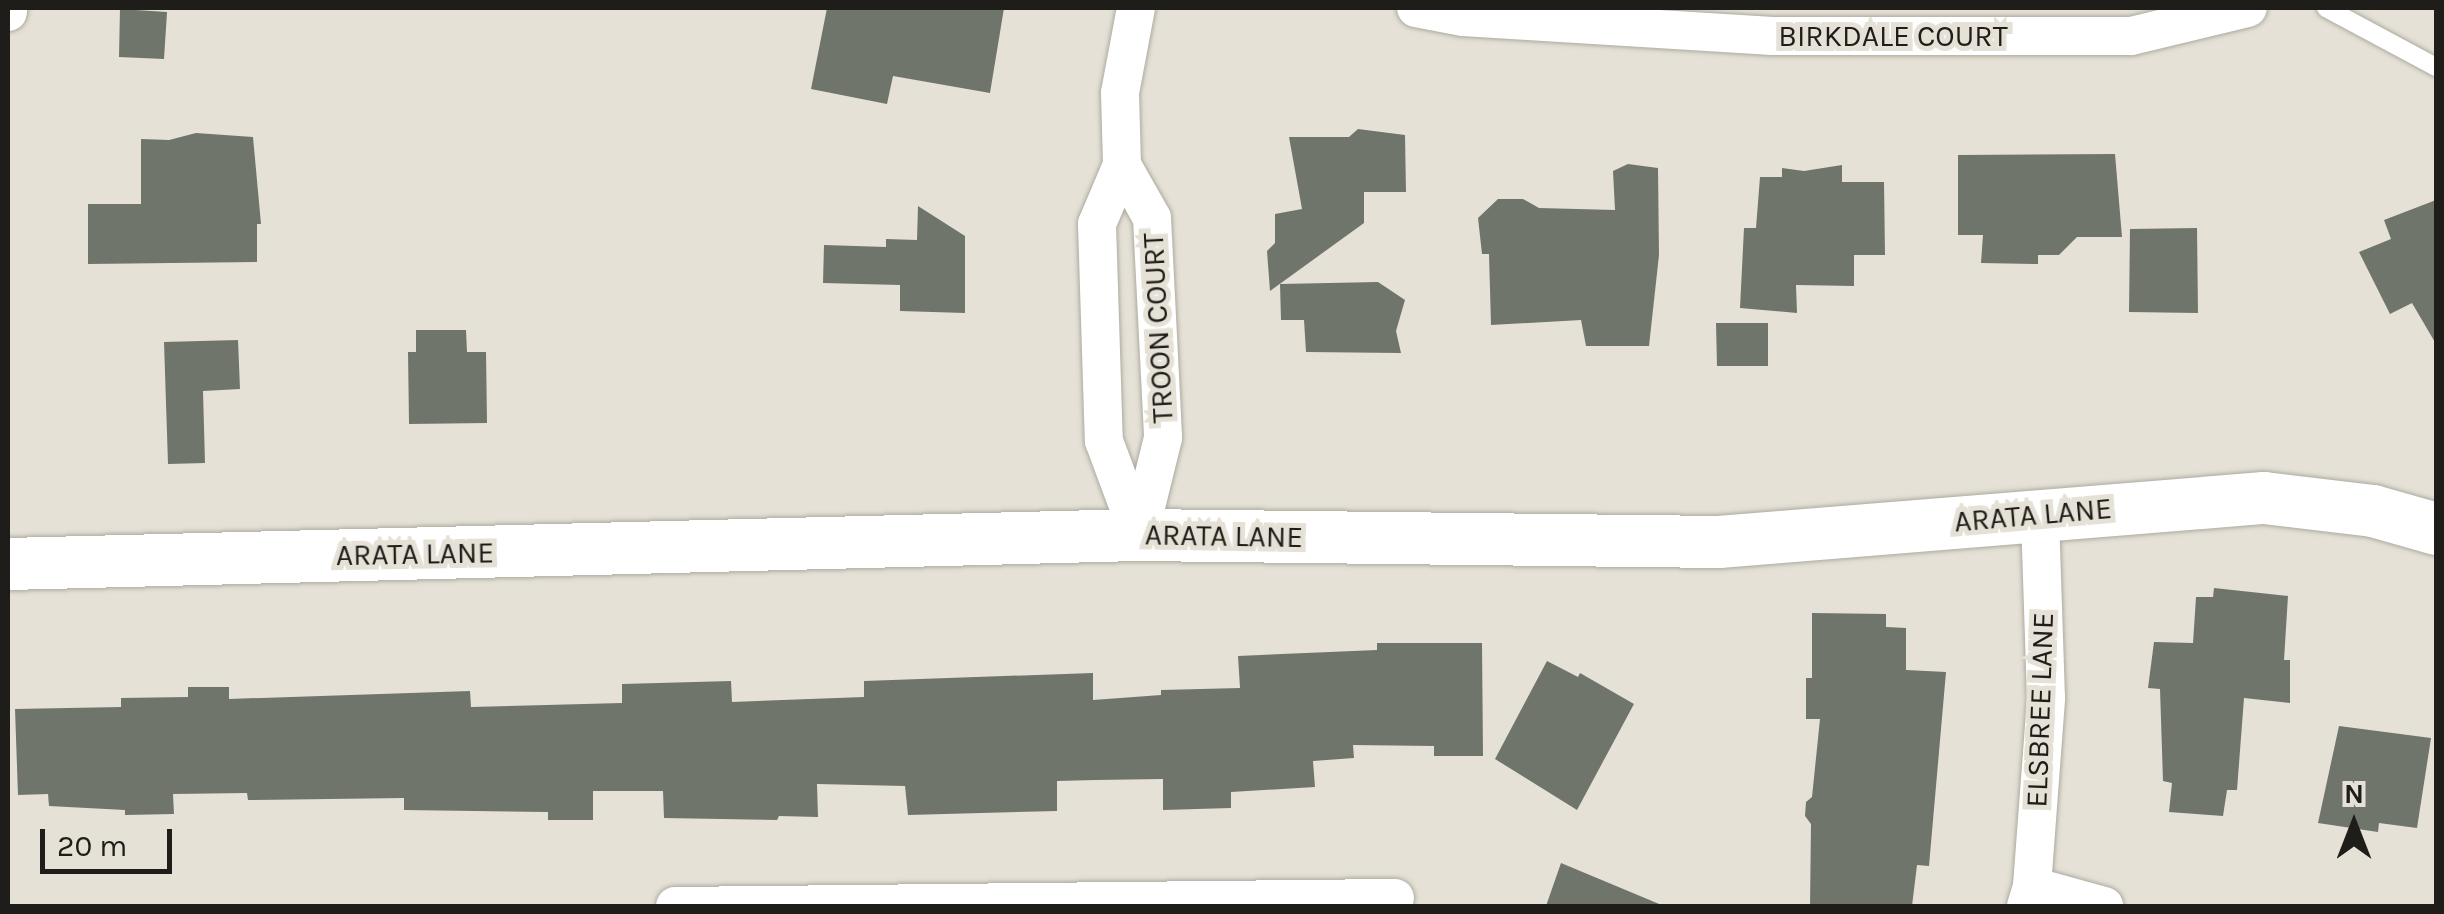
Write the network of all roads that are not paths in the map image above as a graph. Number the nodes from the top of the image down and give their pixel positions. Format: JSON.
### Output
{"nodes":[{"id":1,"x":1136,"y":8,"type":"edge"},
{"id":2,"x":1416,"y":8,"type":"edge"},
{"id":3,"x":2248,"y":8,"type":"edge"},
{"id":4,"x":2326,"y":8,"type":"edge"},
{"id":5,"x":2436,"y":67,"type":"edge"},
{"id":6,"x":1122,"y":164,"type":"junction"},
{"id":7,"x":2040,"y":513,"type":"junction"},
{"id":8,"x":2436,"y":529,"type":"edge"},
{"id":9,"x":1139,"y":535,"type":"junction"},
{"id":10,"x":8,"y":564,"type":"edge"},
{"id":11,"x":2029,"y":896,"type":"edge"},
{"id":12,"x":1395,"y":898,"type":"dead end"},
{"id":13,"x":675,"y":906,"type":"edge"},
{"id":14,"x":2104,"y":906,"type":"edge"}],
"edges":[{"from":1,"to":6,"type":"street","name":"TROON COURT"},
{"from":2,"to":3,"type":"street","name":"BIRKDALE COURT"},
{"from":4,"to":5,"type":"lane"},
{"from":6,"to":9,"type":"street","name":"TROON COURT"},
{"from":6,"to":9,"type":"street","name":"TROON COURT"},
{"from":7,"to":8,"type":"street","name":"ARATA LANE"},
{"from":7,"to":9,"type":"street","name":"ARATA LANE"},
{"from":7,"to":11,"type":"street","name":"ELSBREE LANE"},
{"from":9,"to":10,"type":"street","name":"ARATA LANE"},
{"from":11,"to":14,"type":"street"},
{"from":12,"to":13,"type":"street"}]}
